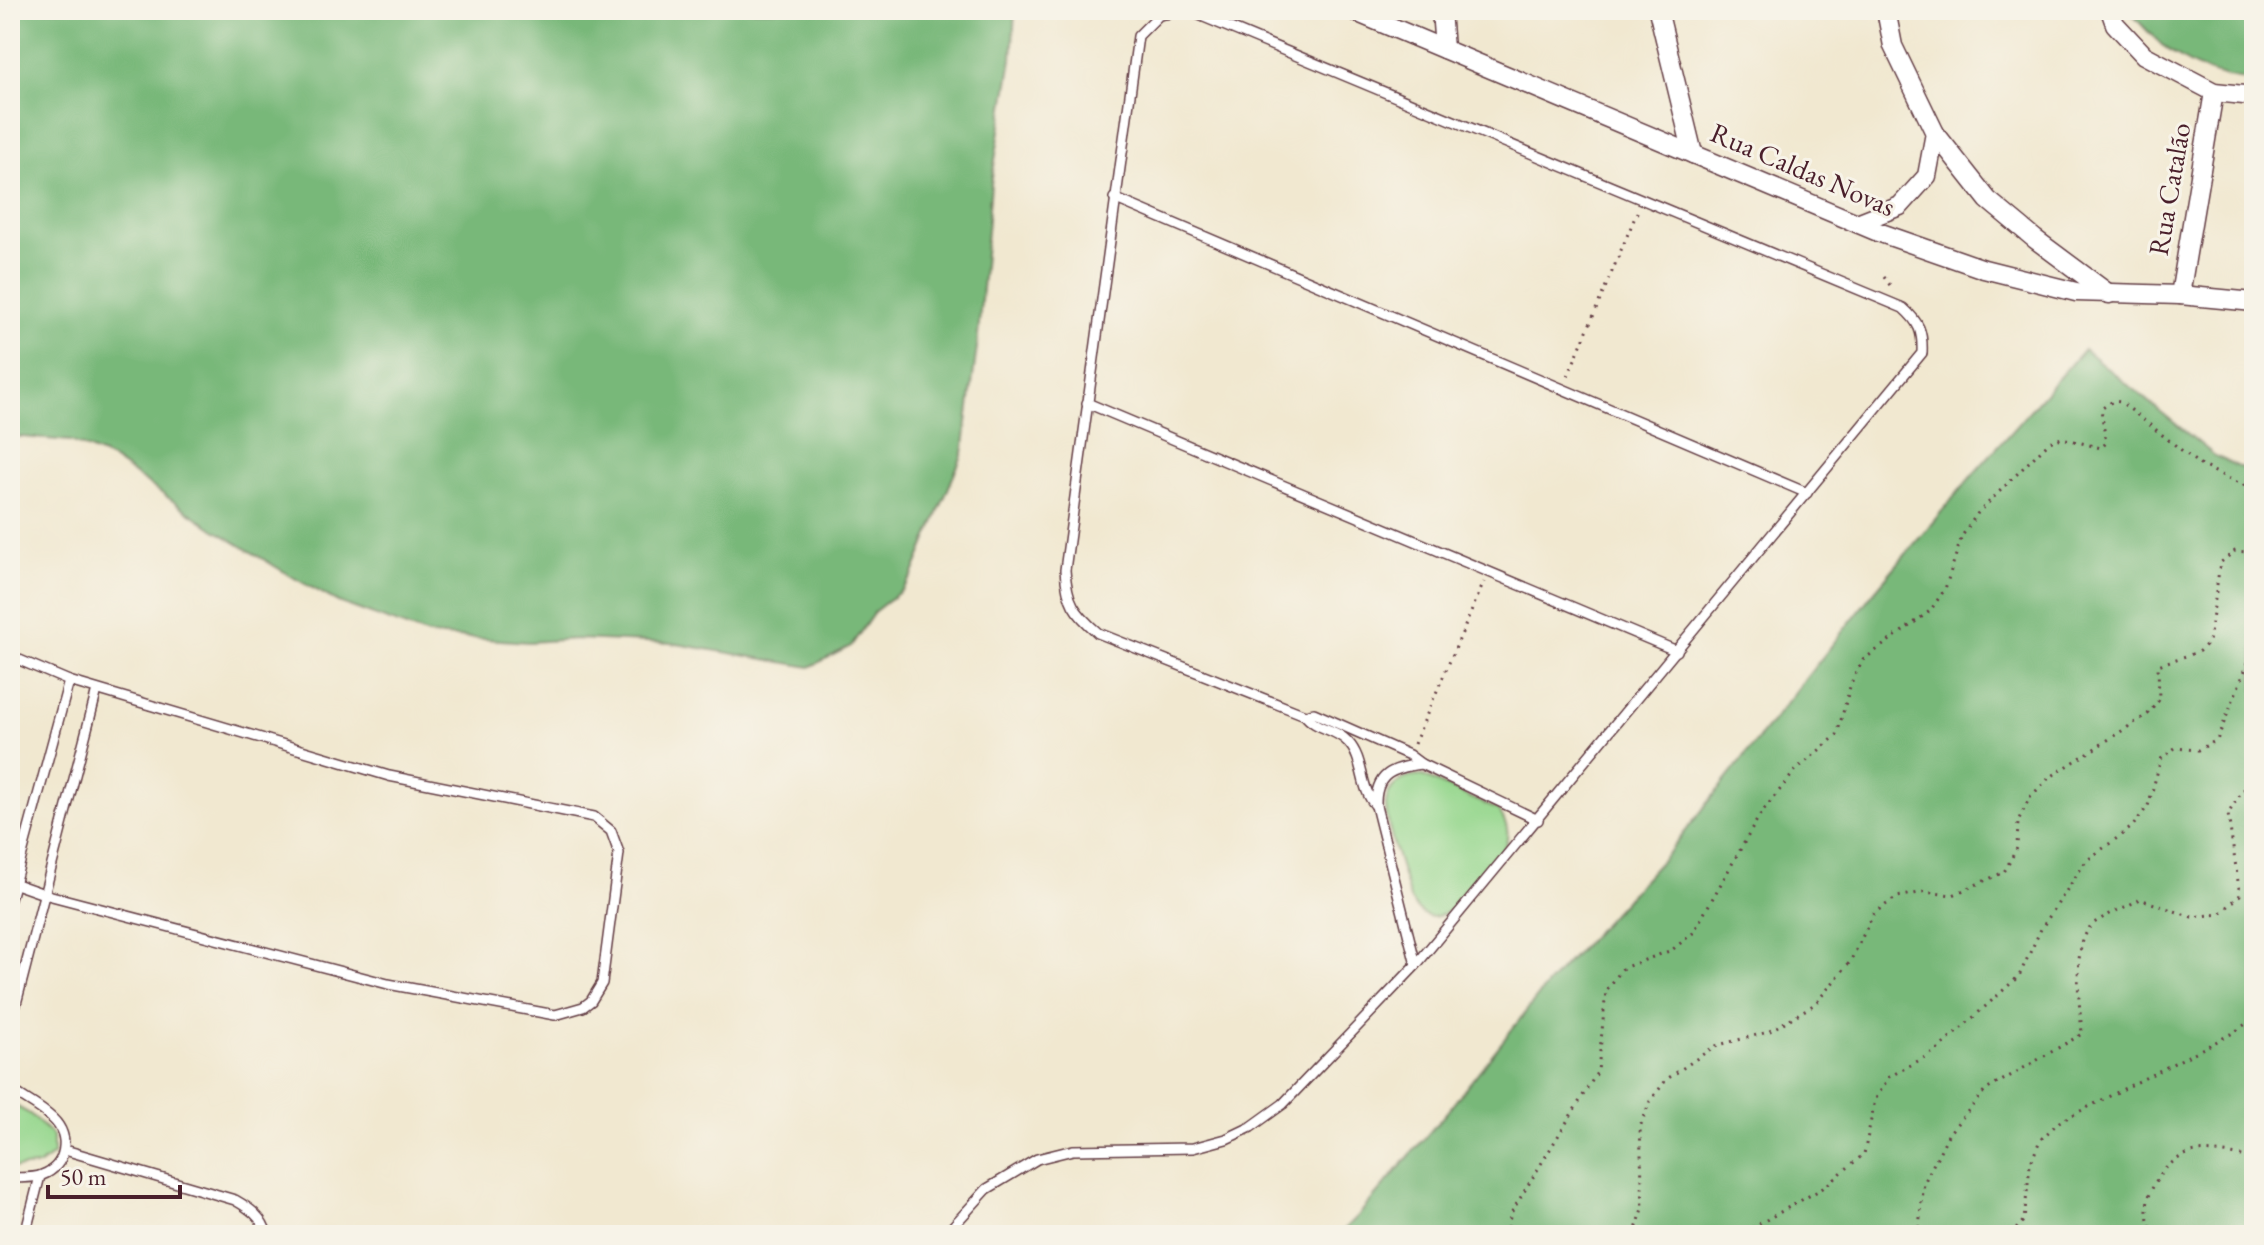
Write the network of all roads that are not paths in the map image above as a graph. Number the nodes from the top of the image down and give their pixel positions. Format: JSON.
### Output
{"nodes":[{"id":1,"x":1187,"y":10,"type":"edge"},
{"id":2,"x":1351,"y":10,"type":"edge"},
{"id":3,"x":1441,"y":10,"type":"edge"},
{"id":4,"x":1658,"y":10,"type":"edge"},
{"id":5,"x":1886,"y":10,"type":"edge"},
{"id":6,"x":2110,"y":10,"type":"edge"},
{"id":7,"x":1444,"y":49,"type":"junction"},
{"id":8,"x":2214,"y":92,"type":"junction"},
{"id":9,"x":2254,"y":96,"type":"edge"},
{"id":10,"x":1935,"y":133,"type":"junction"},
{"id":11,"x":1693,"y":154,"type":"junction"},
{"id":12,"x":1114,"y":198,"type":"junction"},
{"id":13,"x":1857,"y":223,"type":"junction"},
{"id":14,"x":2109,"y":294,"type":"junction"},
{"id":15,"x":2180,"y":295,"type":"junction"},
{"id":16,"x":2254,"y":302,"type":"edge"},
{"id":17,"x":1087,"y":403,"type":"junction"},
{"id":18,"x":1807,"y":493,"type":"junction"},
{"id":19,"x":1677,"y":651,"type":"junction"},
{"id":20,"x":10,"y":656,"type":"edge"},
{"id":21,"x":69,"y":681,"type":"junction"},
{"id":22,"x":97,"y":690,"type":"junction"},
{"id":23,"x":1305,"y":715,"type":"junction"},
{"id":24,"x":1421,"y":764,"type":"junction"},
{"id":25,"x":1376,"y":806,"type":"junction"},
{"id":26,"x":1538,"y":820,"type":"junction"},
{"id":27,"x":12,"y":883,"type":"edge"},
{"id":28,"x":44,"y":894,"type":"junction"},
{"id":29,"x":10,"y":899,"type":"edge"},
{"id":30,"x":1416,"y":965,"type":"junction"},
{"id":31,"x":10,"y":1027,"type":"edge"},
{"id":32,"x":10,"y":1089,"type":"edge"},
{"id":33,"x":65,"y":1150,"type":"junction"},
{"id":34,"x":40,"y":1176,"type":"junction"},
{"id":35,"x":10,"y":1178,"type":"edge"},
{"id":36,"x":25,"y":1235,"type":"edge"},
{"id":37,"x":267,"y":1235,"type":"edge"},
{"id":38,"x":945,"y":1235,"type":"edge"}],
"edges":[{"from":1,"to":12,"type":"lane"},
{"from":1,"to":18,"type":"lane"},
{"from":2,"to":7,"type":"street","name":"Rua Caldas Novas"},
{"from":3,"to":7,"type":"street"},
{"from":4,"to":11,"type":"street"},
{"from":5,"to":10,"type":"street"},
{"from":6,"to":8,"type":"street"},
{"from":7,"to":11,"type":"street","name":"Rua Caldas Novas"},
{"from":8,"to":9,"type":"street"},
{"from":8,"to":15,"type":"street","name":"Rua Catalão"},
{"from":10,"to":13,"type":"street"},
{"from":10,"to":14,"type":"street"},
{"from":11,"to":13,"type":"street","name":"Rua Caldas Novas"},
{"from":12,"to":17,"type":"lane"},
{"from":12,"to":18,"type":"lane"},
{"from":13,"to":14,"type":"street","name":"Rua Caldas Novas"},
{"from":14,"to":15,"type":"street","name":"Rua Caldas Novas"},
{"from":15,"to":16,"type":"street","name":"Rua Caldas Novas"},
{"from":17,"to":19,"type":"lane"},
{"from":17,"to":23,"type":"lane"},
{"from":18,"to":19,"type":"lane"},
{"from":19,"to":26,"type":"lane"},
{"from":20,"to":21,"type":"lane"},
{"from":21,"to":22,"type":"lane"},
{"from":21,"to":27,"type":"lane"},
{"from":22,"to":28,"type":"lane"},
{"from":22,"to":28,"type":"lane"},
{"from":23,"to":24,"type":"lane"},
{"from":23,"to":25,"type":"lane"},
{"from":24,"to":25,"type":"lane"},
{"from":24,"to":26,"type":"lane"},
{"from":25,"to":30,"type":"lane"},
{"from":26,"to":30,"type":"lane"},
{"from":27,"to":28,"type":"lane"},
{"from":27,"to":29,"type":"lane"},
{"from":28,"to":31,"type":"lane"},
{"from":30,"to":38,"type":"lane"},
{"from":32,"to":33,"type":"lane"},
{"from":33,"to":34,"type":"lane"},
{"from":33,"to":37,"type":"lane"},
{"from":34,"to":35,"type":"lane"},
{"from":34,"to":36,"type":"lane"}]}
